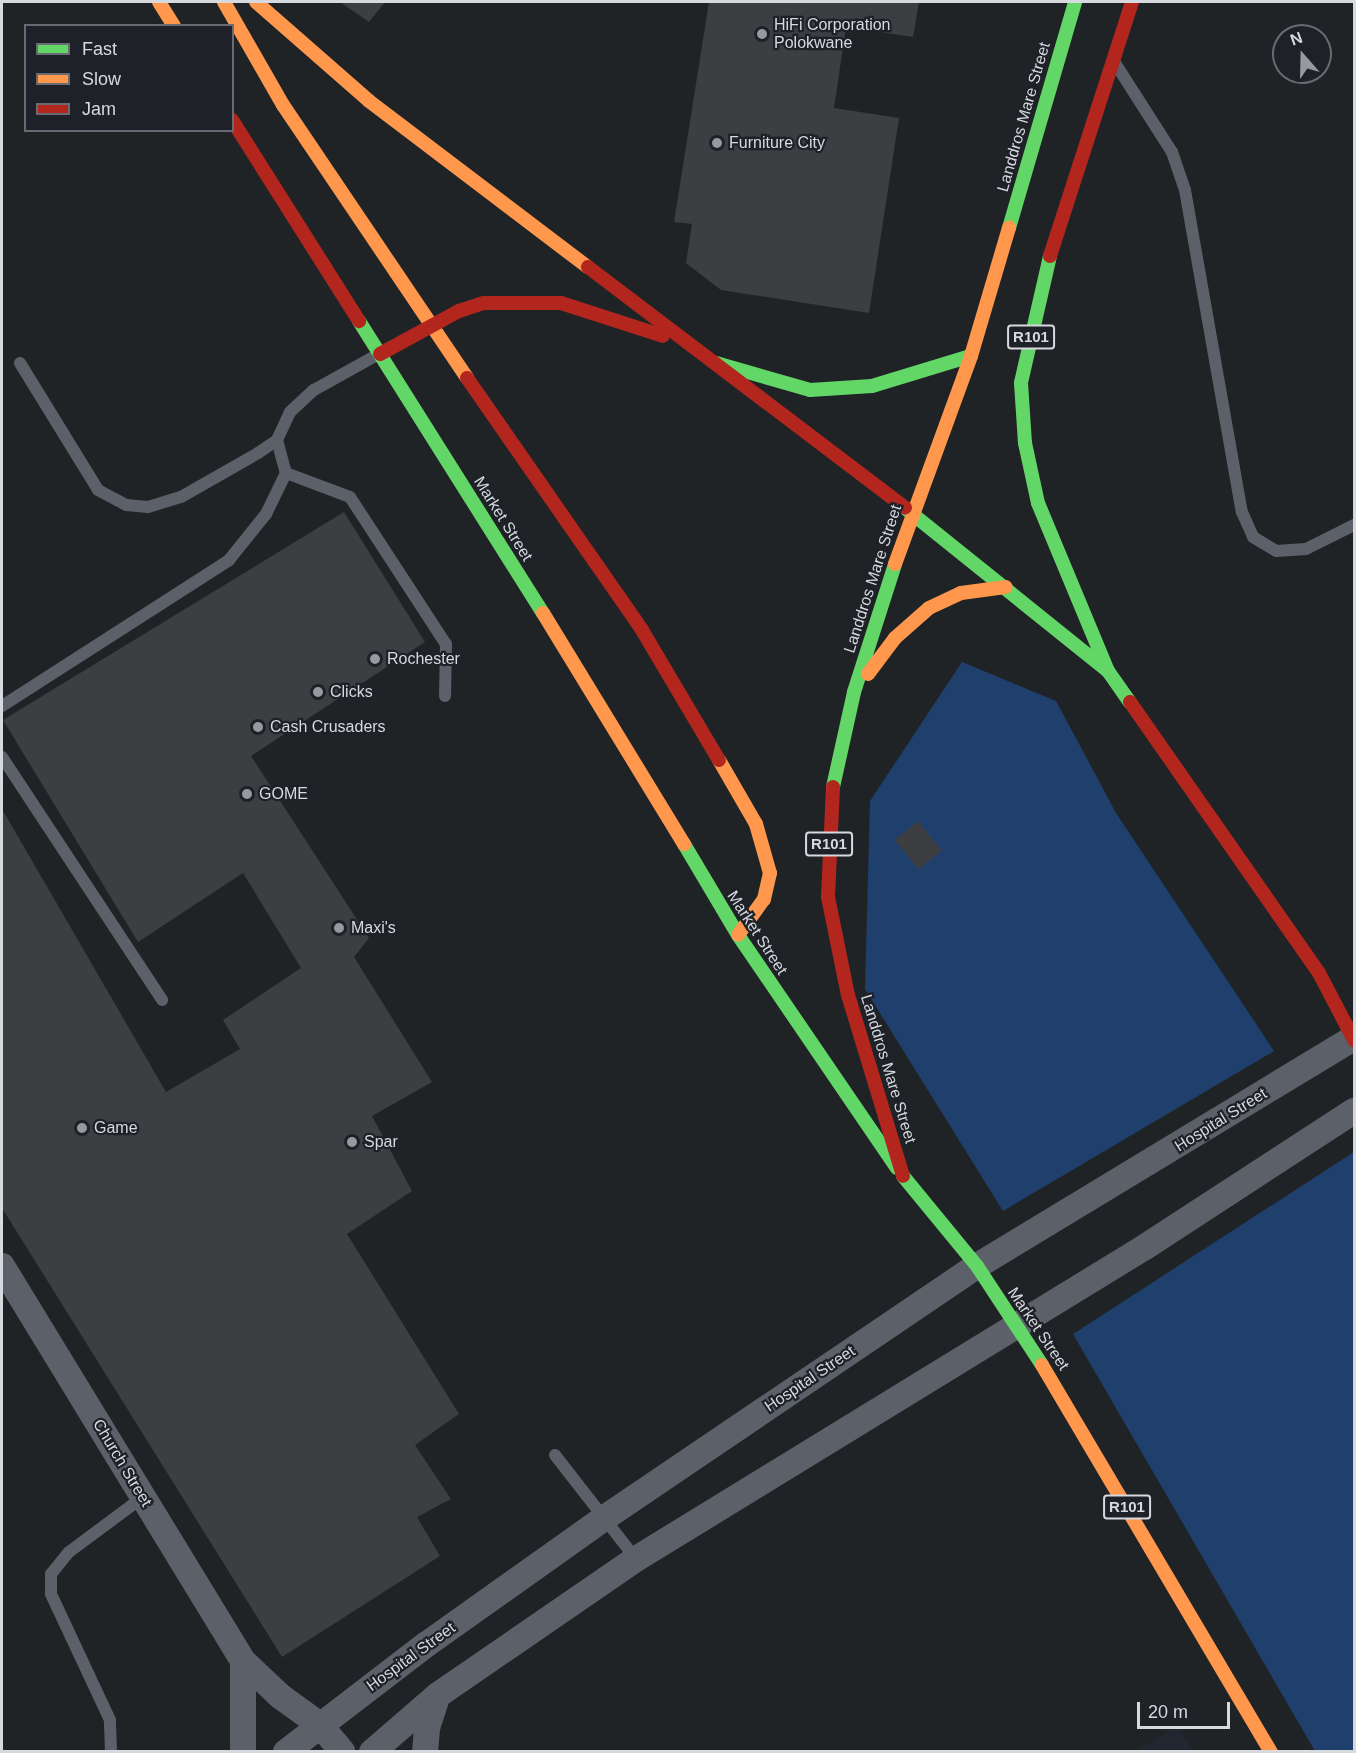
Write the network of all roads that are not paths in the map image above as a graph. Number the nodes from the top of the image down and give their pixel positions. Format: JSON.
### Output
{"nodes":[{"id":1,"x":159,"y":2,"type":"edge"},
{"id":2,"x":224,"y":2,"type":"edge"},
{"id":3,"x":256,"y":2,"type":"edge"},
{"id":4,"x":1075,"y":2,"type":"edge"},
{"id":5,"x":1132,"y":2,"type":"edge"},
{"id":6,"x":173,"y":24,"type":"edge"},
{"id":7,"x":1113,"y":60,"type":"junction"},
{"id":8,"x":234,"y":123,"type":"edge"},
{"id":9,"x":431,"y":325,"type":"junction"},
{"id":10,"x":691,"y":345,"type":"junction"},
{"id":11,"x":380,"y":354,"type":"junction"},
{"id":12,"x":971,"y":356,"type":"junction"},
{"id":13,"x":20,"y":363,"type":"dead end"},
{"id":14,"x":716,"y":363,"type":"junction"},
{"id":15,"x":277,"y":440,"type":"junction"},
{"id":16,"x":286,"y":473,"type":"junction"},
{"id":17,"x":911,"y":512,"type":"junction"},
{"id":18,"x":1354,"y":525,"type":"edge"},
{"id":19,"x":1006,"y":587,"type":"junction"},
{"id":20,"x":1108,"y":671,"type":"junction"},
{"id":21,"x":855,"y":692,"type":"junction"},
{"id":22,"x":445,"y":696,"type":"dead end"},
{"id":23,"x":2,"y":706,"type":"edge"},
{"id":24,"x":2,"y":757,"type":"edge"},
{"id":25,"x":738,"y":935,"type":"junction"},
{"id":26,"x":162,"y":1000,"type":"dead end"},
{"id":27,"x":1354,"y":1039,"type":"edge"},
{"id":28,"x":1354,"y":1111,"type":"edge"},
{"id":29,"x":903,"y":1177,"type":"junction"},
{"id":30,"x":2,"y":1266,"type":"edge"},
{"id":31,"x":977,"y":1266,"type":"junction"},
{"id":32,"x":1016,"y":1326,"type":"junction"},
{"id":33,"x":555,"y":1455,"type":"dead end"},
{"id":34,"x":143,"y":1497,"type":"junction"},
{"id":35,"x":606,"y":1517,"type":"junction"},
{"id":36,"x":636,"y":1559,"type":"junction"},
{"id":37,"x":243,"y":1660,"type":"junction"},
{"id":38,"x":438,"y":1695,"type":"junction"},
{"id":39,"x":320,"y":1725,"type":"junction"},
{"id":40,"x":111,"y":1752,"type":"edge"},
{"id":41,"x":243,"y":1752,"type":"edge"},
{"id":42,"x":286,"y":1752,"type":"edge"},
{"id":43,"x":343,"y":1752,"type":"edge"},
{"id":44,"x":372,"y":1752,"type":"edge"},
{"id":45,"x":425,"y":1752,"type":"edge"},
{"id":46,"x":1271,"y":1752,"type":"edge"}],
"edges":[{"from":1,"to":6,"type":"main road"},
{"from":2,"to":9,"type":"main road"},
{"from":3,"to":10,"type":"main road"},
{"from":4,"to":12,"type":"main road","name":"Landdros Mare Street","number":"R101"},
{"from":5,"to":7,"type":"main road","number":"R101"},
{"from":7,"to":18,"type":"lane"},
{"from":7,"to":20,"type":"main road","number":"R101"},
{"from":8,"to":11,"type":"main road","name":"Market Street"},
{"from":9,"to":10,"type":"main road"},
{"from":9,"to":11,"type":"main road"},
{"from":9,"to":25,"type":"main road"},
{"from":10,"to":14,"type":"main road"},
{"from":11,"to":15,"type":"lane"},
{"from":11,"to":25,"type":"main road","name":"Market Street"},
{"from":12,"to":14,"type":"main road"},
{"from":12,"to":17,"type":"main road","name":"Landdros Mare Street","number":"R101"},
{"from":13,"to":15,"type":"lane"},
{"from":14,"to":17,"type":"main road"},
{"from":15,"to":16,"type":"lane"},
{"from":16,"to":22,"type":"lane"},
{"from":16,"to":23,"type":"lane"},
{"from":17,"to":19,"type":"main road"},
{"from":17,"to":21,"type":"main road","name":"Landdros Mare Street","number":"R101"},
{"from":19,"to":20,"type":"main road"},
{"from":19,"to":21,"type":"main road"},
{"from":20,"to":27,"type":"main road","number":"R101"},
{"from":21,"to":29,"type":"main road","name":"Landdros Mare Street","number":"R101"},
{"from":24,"to":26,"type":"lane"},
{"from":25,"to":29,"type":"main road","name":"Market Street"},
{"from":27,"to":31,"type":"street","name":"Hospital Street"},
{"from":28,"to":32,"type":"street"},
{"from":29,"to":31,"type":"main road","name":"Market Street","number":"R101"},
{"from":30,"to":34,"type":"street","name":"Church Street"},
{"from":31,"to":32,"type":"main road","name":"Market Street","number":"R101"},
{"from":31,"to":35,"type":"street","name":"Hospital Street"},
{"from":32,"to":36,"type":"street"},
{"from":32,"to":46,"type":"main road","name":"Market Street","number":"R101"},
{"from":33,"to":35,"type":"lane"},
{"from":34,"to":37,"type":"street","name":"Church Street"},
{"from":34,"to":40,"type":"lane"},
{"from":35,"to":36,"type":"lane"},
{"from":35,"to":39,"type":"street","name":"Hospital Street"},
{"from":36,"to":38,"type":"street"},
{"from":37,"to":39,"type":"street","name":"Church Street"},
{"from":37,"to":41,"type":"street"},
{"from":38,"to":44,"type":"street"},
{"from":38,"to":45,"type":"street"},
{"from":39,"to":42,"type":"street","name":"Hospital Street"},
{"from":39,"to":43,"type":"street","name":"Church Street"}]}
